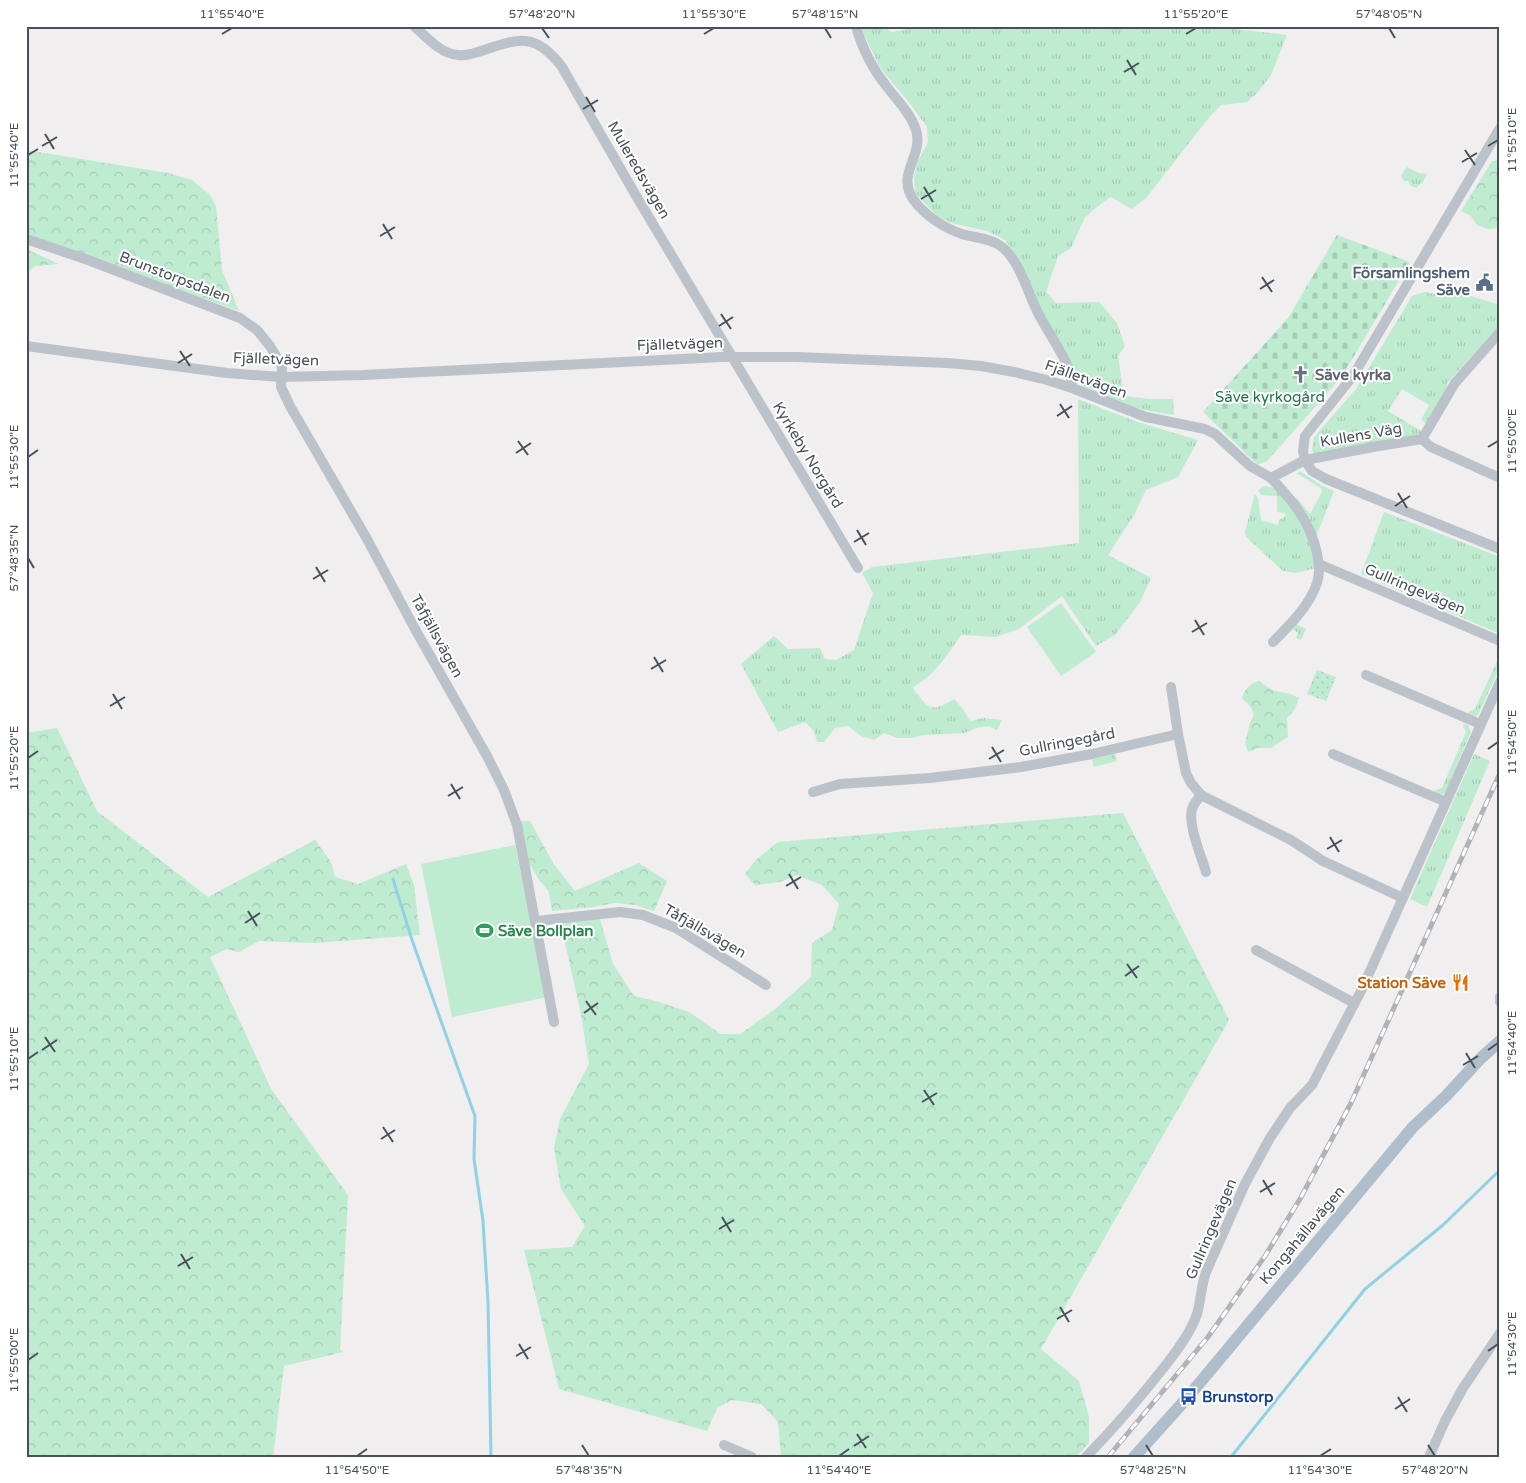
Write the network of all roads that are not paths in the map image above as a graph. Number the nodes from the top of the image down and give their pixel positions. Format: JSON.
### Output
{"nodes":[{"id":1,"x":414,"y":26,"type":"edge"},
{"id":2,"x":856,"y":26,"type":"edge"},
{"id":3,"x":1500,"y":128,"type":"edge"},
{"id":4,"x":26,"y":239,"type":"edge"},
{"id":5,"x":1500,"y":332,"type":"edge"},
{"id":6,"x":26,"y":346,"type":"edge"},
{"id":7,"x":733,"y":357,"type":"junction"},
{"id":8,"x":281,"y":377,"type":"junction"},
{"id":9,"x":1072,"y":388,"type":"junction"},
{"id":10,"x":1422,"y":439,"type":"junction"},
{"id":11,"x":1305,"y":460,"type":"junction"},
{"id":12,"x":1271,"y":478,"type":"junction"},
{"id":13,"x":1500,"y":478,"type":"edge"},
{"id":14,"x":1500,"y":549,"type":"edge"},
{"id":15,"x":1319,"y":564,"type":"junction"},
{"id":16,"x":858,"y":568,"type":"dead end"},
{"id":17,"x":1500,"y":641,"type":"edge"},
{"id":18,"x":1273,"y":642,"type":"dead end"},
{"id":19,"x":1366,"y":675,"type":"dead end"},
{"id":20,"x":1500,"y":682,"type":"edge"},
{"id":21,"x":1171,"y":687,"type":"dead end"},
{"id":22,"x":1480,"y":724,"type":"junction"},
{"id":23,"x":1178,"y":734,"type":"junction"},
{"id":24,"x":1333,"y":754,"type":"dead end"},
{"id":25,"x":814,"y":792,"type":"dead end"},
{"id":26,"x":1202,"y":795,"type":"junction"},
{"id":27,"x":1446,"y":802,"type":"junction"},
{"id":28,"x":1206,"y":872,"type":"dead end"},
{"id":29,"x":1403,"y":898,"type":"junction"},
{"id":30,"x":536,"y":920,"type":"junction"},
{"id":31,"x":1256,"y":950,"type":"dead end"},
{"id":32,"x":766,"y":985,"type":"dead end"},
{"id":33,"x":1500,"y":997,"type":"edge"},
{"id":34,"x":1500,"y":1002,"type":"edge"},
{"id":35,"x":1354,"y":1003,"type":"junction"},
{"id":36,"x":554,"y":1022,"type":"dead end"},
{"id":37,"x":1500,"y":1041,"type":"edge"},
{"id":38,"x":1500,"y":1333,"type":"edge"},
{"id":39,"x":724,"y":1445,"type":"dead end"},
{"id":40,"x":752,"y":1457,"type":"edge"},
{"id":41,"x":1086,"y":1457,"type":"edge"},
{"id":42,"x":1134,"y":1457,"type":"edge"},
{"id":43,"x":1429,"y":1457,"type":"edge"}],
"edges":[{"from":1,"to":7,"type":"street","name":"Muleredsvägen"},
{"from":2,"to":9,"type":"street"},
{"from":3,"to":11,"type":"street"},
{"from":4,"to":8,"type":"street","name":"Brunstorpsdalen"},
{"from":5,"to":10,"type":"street","name":"Kullens Väg"},
{"from":6,"to":8,"type":"street","name":"Fjälletvägen"},
{"from":7,"to":8,"type":"street","name":"Fjälletvägen"},
{"from":7,"to":9,"type":"street","name":"Fjälletvägen"},
{"from":7,"to":16,"type":"street","name":"Kyrkeby Norgård"},
{"from":8,"to":30,"type":"street","name":"Tåfjällsvägen"},
{"from":9,"to":12,"type":"street","name":"Fjälletvägen"},
{"from":10,"to":11,"type":"street","name":"Kullens Väg"},
{"from":10,"to":13,"type":"street","name":"Kullens Väg"},
{"from":11,"to":12,"type":"street"},
{"from":11,"to":14,"type":"street"},
{"from":12,"to":15,"type":"street","name":"Fjälletvägen"},
{"from":15,"to":17,"type":"street","name":"Gullringevägen"},
{"from":15,"to":18,"type":"street"},
{"from":19,"to":22,"type":"street"},
{"from":20,"to":22,"type":"street","name":"Gullringevägen"},
{"from":21,"to":23,"type":"street"},
{"from":22,"to":27,"type":"street","name":"Gullringevägen"},
{"from":23,"to":25,"type":"street","name":"Gullringegård"},
{"from":23,"to":26,"type":"street"},
{"from":24,"to":27,"type":"street"},
{"from":26,"to":28,"type":"street"},
{"from":26,"to":29,"type":"street"},
{"from":27,"to":29,"type":"street","name":"Gullringevägen"},
{"from":29,"to":35,"type":"street","name":"Gullringevägen"},
{"from":30,"to":32,"type":"street","name":"Tåfjällsvägen"},
{"from":30,"to":36,"type":"street","name":"Tåfjällsvägen"},
{"from":31,"to":35,"type":"street"},
{"from":33,"to":34,"type":"street"},
{"from":35,"to":41,"type":"street","name":"Gullringevägen"},
{"from":37,"to":42,"type":"main road","name":"Kongahällavägen"},
{"from":38,"to":43,"type":"street"},
{"from":39,"to":40,"type":"street"}]}
